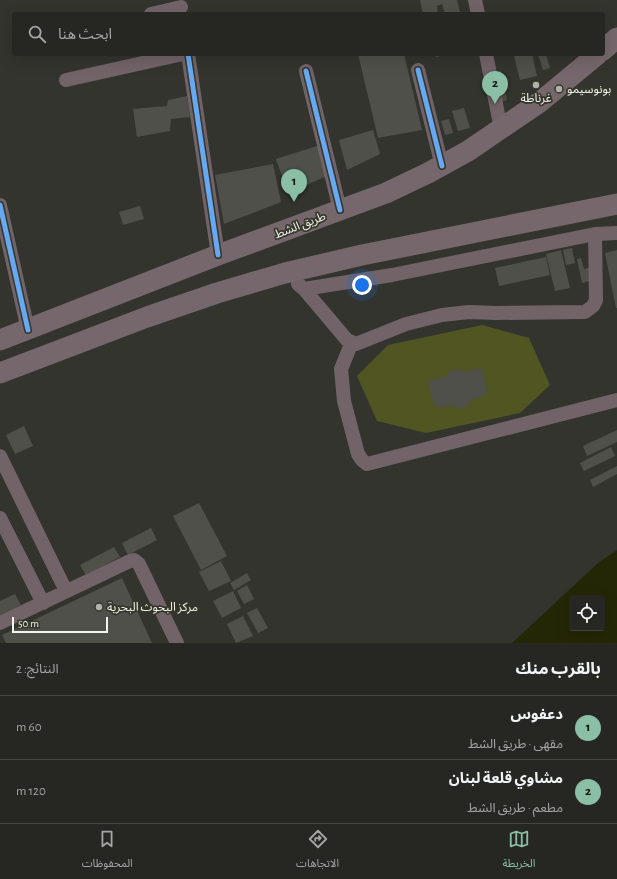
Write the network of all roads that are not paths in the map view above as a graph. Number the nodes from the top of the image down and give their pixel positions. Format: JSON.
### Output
{"nodes":[{"id":1,"x":475,"y":0,"type":"edge"},
{"id":2,"x":181,"y":7,"type":"edge"},
{"id":3,"x":160,"y":12,"type":"edge"},
{"id":4,"x":478,"y":12,"type":"edge"},
{"id":5,"x":617,"y":38,"type":"edge"},
{"id":6,"x":605,"y":48,"type":"edge"},
{"id":7,"x":174,"y":56,"type":"edge"},
{"id":8,"x":188,"y":56,"type":"edge"},
{"id":9,"x":486,"y":56,"type":"edge"},
{"id":10,"x":596,"y":56,"type":"edge"},
{"id":11,"x":418,"y":70,"type":"dead end"},
{"id":12,"x":306,"y":71,"type":"dead end"},
{"id":13,"x":66,"y":80,"type":"dead end"},
{"id":14,"x":501,"y":129,"type":"junction"},
{"id":15,"x":442,"y":166,"type":"junction"},
{"id":16,"x":617,"y":204,"type":"edge"},
{"id":17,"x":0,"y":205,"type":"edge"},
{"id":18,"x":340,"y":210,"type":"junction"},
{"id":19,"x":617,"y":233,"type":"edge"},
{"id":20,"x":595,"y":234,"type":"junction"},
{"id":21,"x":218,"y":255,"type":"junction"},
{"id":22,"x":285,"y":273,"type":"junction"},
{"id":23,"x":304,"y":288,"type":"junction"},
{"id":24,"x":28,"y":330,"type":"junction"},
{"id":25,"x":0,"y":340,"type":"edge"},
{"id":26,"x":352,"y":342,"type":"junction"},
{"id":27,"x":0,"y":373,"type":"edge"},
{"id":28,"x":617,"y":400,"type":"edge"},
{"id":29,"x":0,"y":456,"type":"edge"},
{"id":30,"x":0,"y":518,"type":"edge"},
{"id":31,"x":66,"y":591,"type":"junction"},
{"id":32,"x":43,"y":602,"type":"junction"},
{"id":33,"x":0,"y":623,"type":"edge"},
{"id":34,"x":176,"y":643,"type":"edge"}],
"edges":[{"from":1,"to":4,"type":"street"},
{"from":2,"to":3,"type":"street"},
{"from":5,"to":6,"type":"highway"},
{"from":7,"to":13,"type":"street"},
{"from":8,"to":21,"type":"street"},
{"from":9,"to":14,"type":"street"},
{"from":10,"to":14,"type":"highway","name":"طريق الشط"},
{"from":11,"to":15,"type":"street"},
{"from":12,"to":18,"type":"street"},
{"from":14,"to":15,"type":"highway","name":"طريق الشط"},
{"from":15,"to":18,"type":"highway","name":"طريق الشط"},
{"from":16,"to":22,"type":"highway"},
{"from":17,"to":24,"type":"street"},
{"from":18,"to":21,"type":"highway","name":"طريق الشط"},
{"from":19,"to":20,"type":"street"},
{"from":20,"to":23,"type":"street"},
{"from":20,"to":26,"type":"street"},
{"from":21,"to":24,"type":"highway","name":"طريق الشط"},
{"from":22,"to":23,"type":"street"},
{"from":22,"to":27,"type":"highway"},
{"from":23,"to":26,"type":"street"},
{"from":24,"to":25,"type":"highway","name":"طريق الشط"},
{"from":26,"to":28,"type":"street"},
{"from":29,"to":31,"type":"street"},
{"from":30,"to":32,"type":"street"},
{"from":31,"to":32,"type":"street"},
{"from":31,"to":34,"type":"street"},
{"from":32,"to":33,"type":"street"}]}
